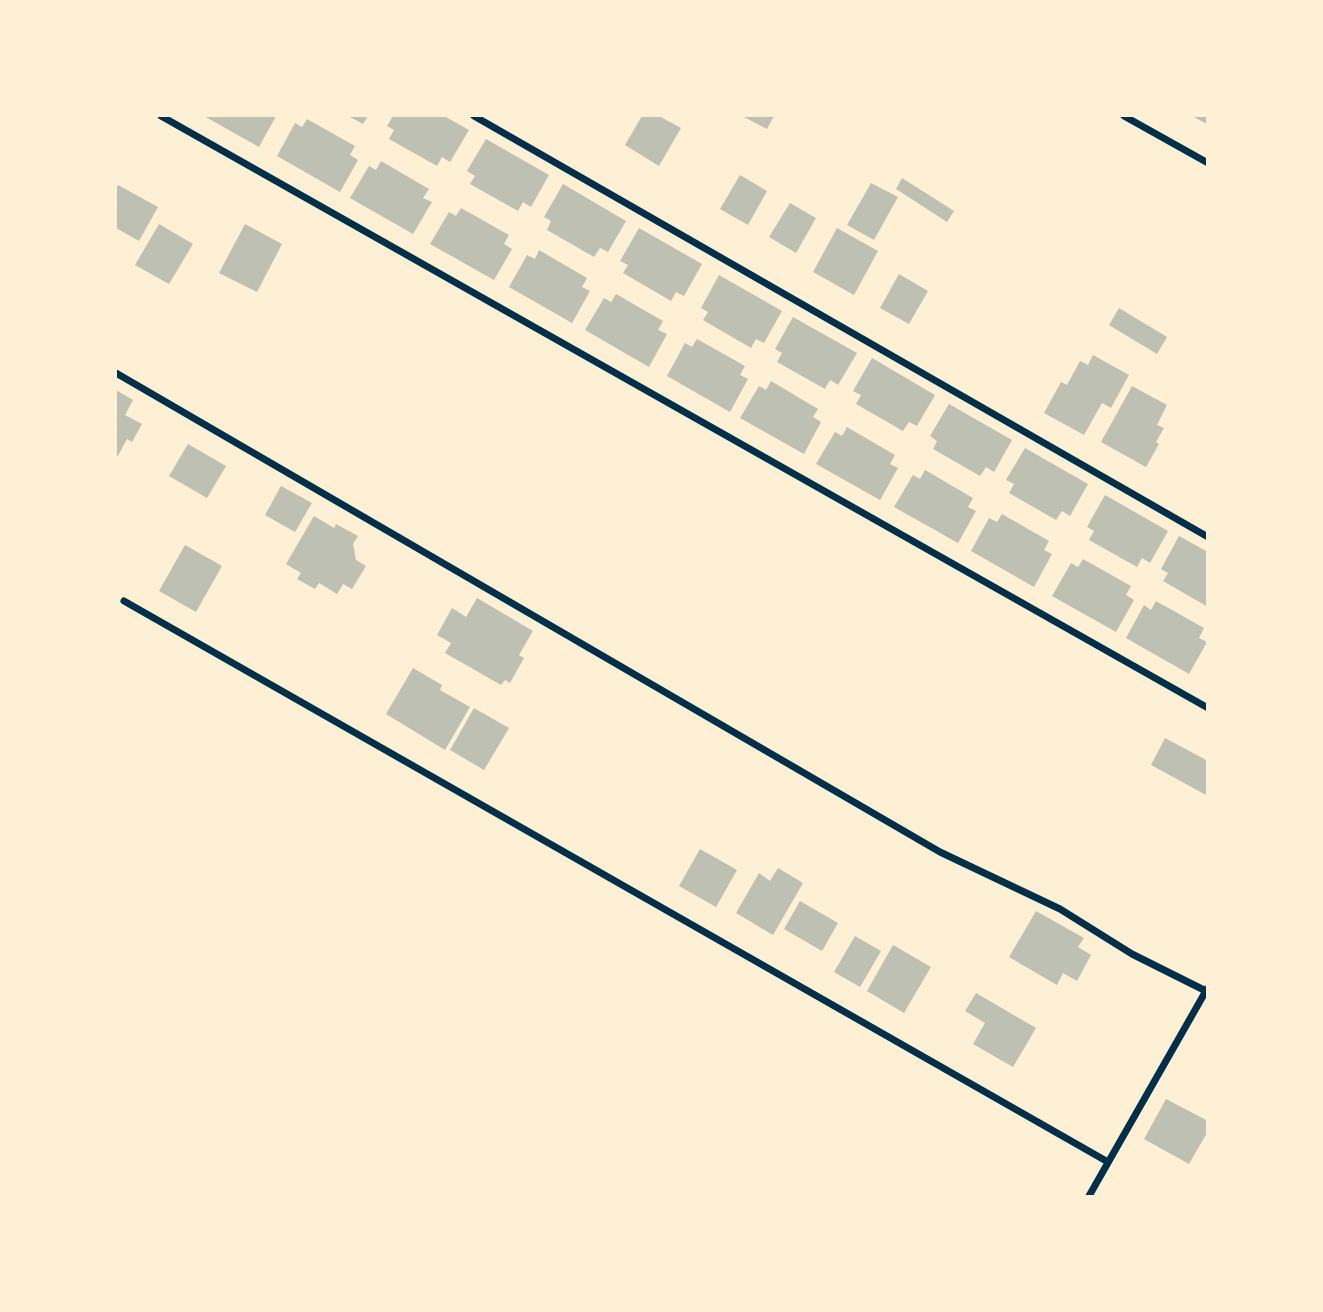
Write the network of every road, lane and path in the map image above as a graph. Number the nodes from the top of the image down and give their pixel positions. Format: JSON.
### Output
{"nodes":[{"id":1,"x":161,"y":116,"type":"edge"},
{"id":2,"x":474,"y":116,"type":"edge"},
{"id":3,"x":1124,"y":116,"type":"edge"},
{"id":4,"x":1208,"y":163,"type":"edge"},
{"id":5,"x":116,"y":373,"type":"edge"},
{"id":6,"x":1208,"y":537,"type":"edge"},
{"id":7,"x":124,"y":601,"type":"dead end"},
{"id":8,"x":1208,"y":708,"type":"edge"},
{"id":9,"x":1207,"y":990,"type":"edge"},
{"id":10,"x":1108,"y":1162,"type":"junction"},
{"id":11,"x":1089,"y":1196,"type":"edge"}],
"edges":[{"from":1,"to":8,"type":"street"},
{"from":2,"to":6,"type":"street"},
{"from":3,"to":4,"type":"street"},
{"from":5,"to":9,"type":"street"},
{"from":7,"to":10,"type":"street"},
{"from":9,"to":10,"type":"street"},
{"from":10,"to":11,"type":"street"}]}
